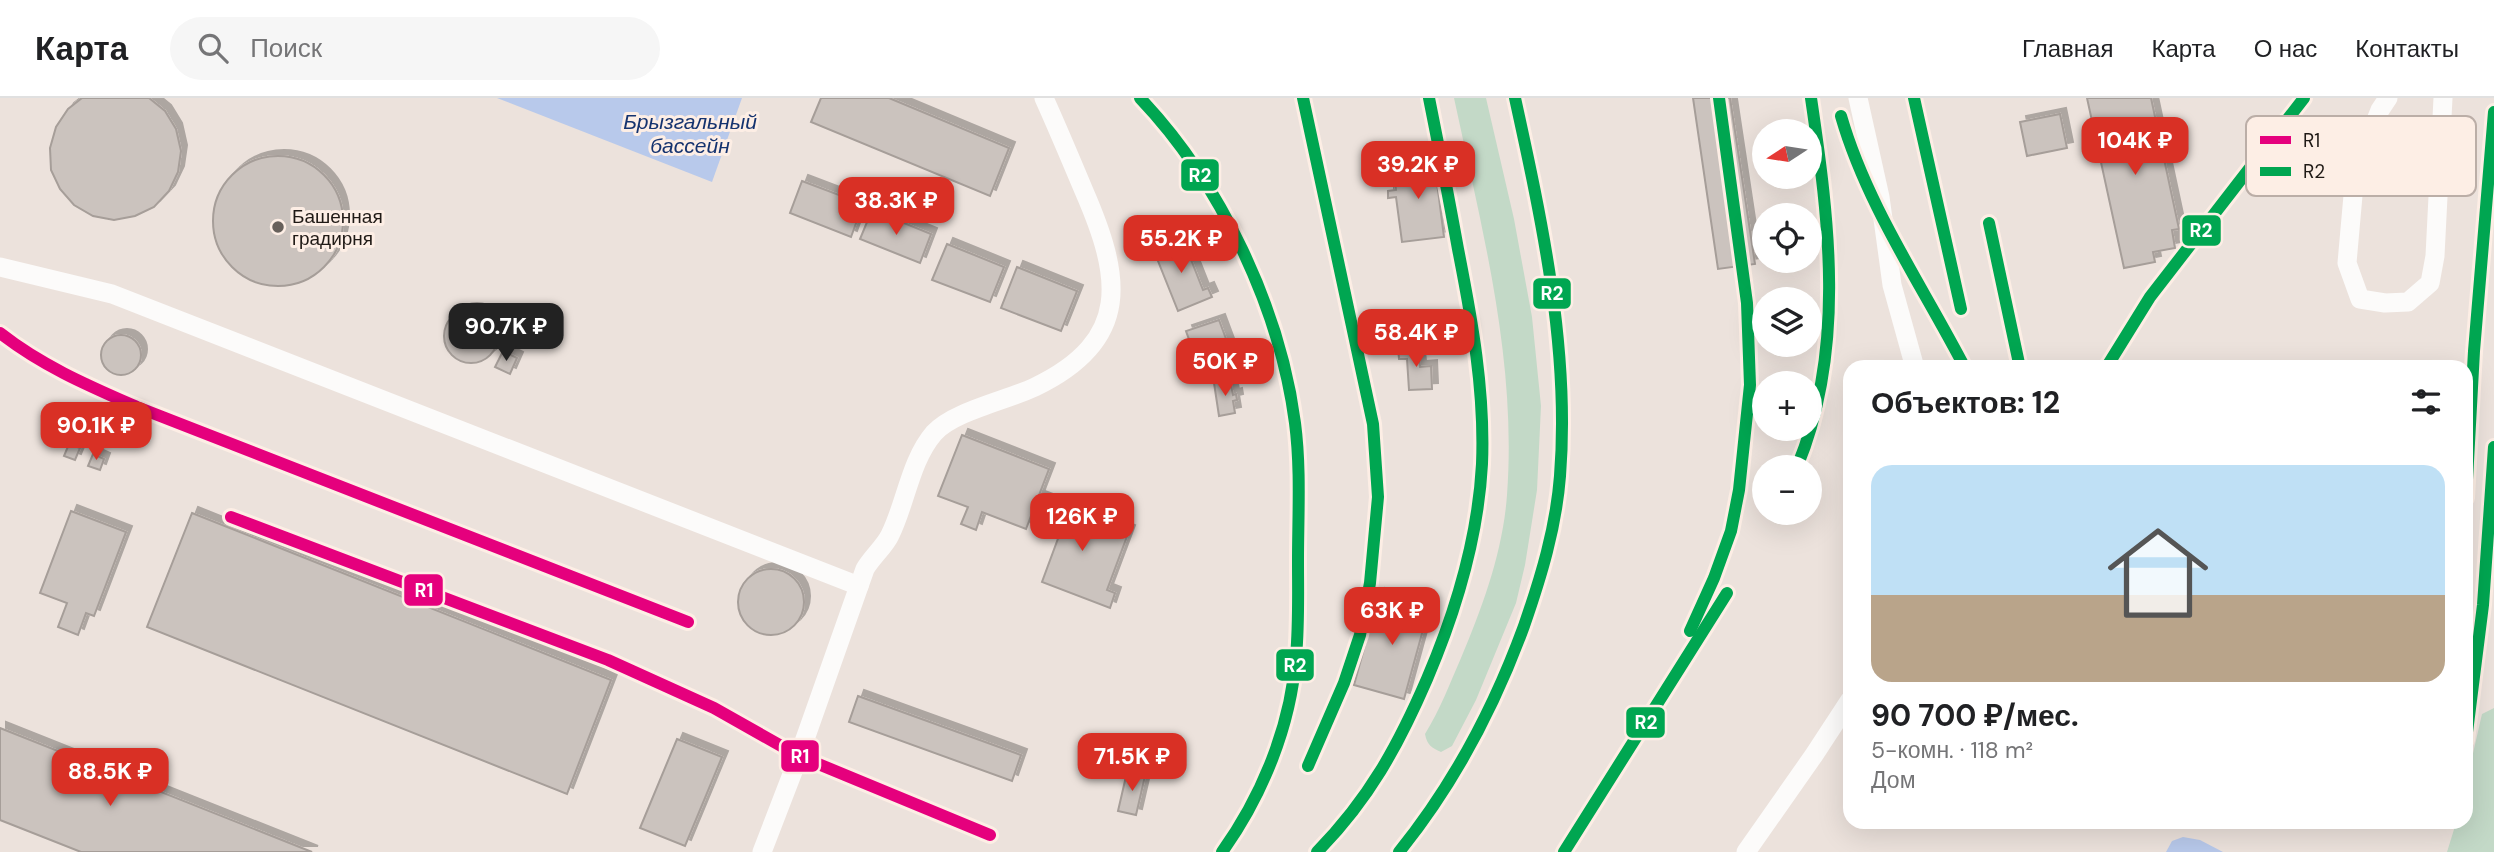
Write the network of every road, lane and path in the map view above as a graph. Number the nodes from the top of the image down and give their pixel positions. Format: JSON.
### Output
{"nodes":[{"id":1,"x":1044,"y":98,"type":"edge"},
{"id":2,"x":1858,"y":98,"type":"edge"},
{"id":3,"x":2388,"y":98,"type":"edge"},
{"id":4,"x":2443,"y":98,"type":"edge"},
{"id":5,"x":2378,"y":116,"type":"edge"},
{"id":6,"x":2442,"y":116,"type":"edge"},
{"id":7,"x":2354,"y":196,"type":"edge"},
{"id":8,"x":2438,"y":196,"type":"edge"},
{"id":9,"x":0,"y":267,"type":"edge"},
{"id":10,"x":1913,"y":360,"type":"edge"},
{"id":11,"x":859,"y":586,"type":"junction"},
{"id":12,"x":1843,"y":711,"type":"edge"},
{"id":13,"x":762,"y":852,"type":"edge"},
{"id":14,"x":1746,"y":852,"type":"edge"}],
"edges":[{"from":1,"to":11,"type":"lane"},
{"from":2,"to":10,"type":"lane"},
{"from":3,"to":5,"type":"lane"},
{"from":4,"to":6,"type":"lane"},
{"from":7,"to":8,"type":"lane"},
{"from":9,"to":11,"type":"lane"},
{"from":11,"to":13,"type":"lane"},
{"from":12,"to":14,"type":"lane"}]}
